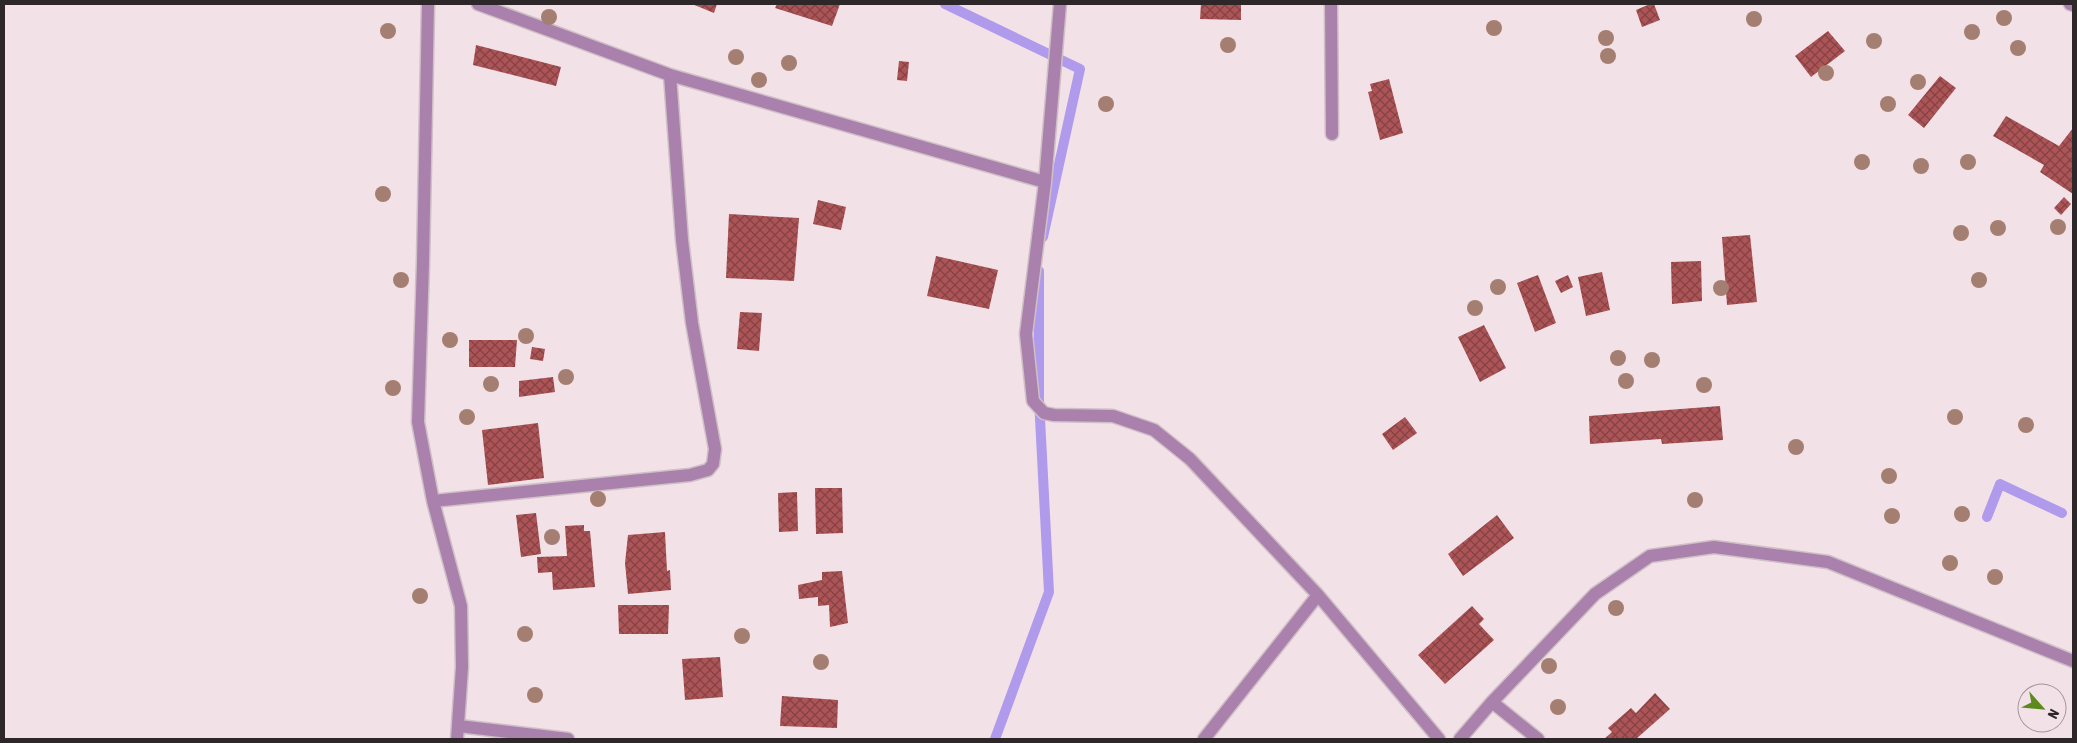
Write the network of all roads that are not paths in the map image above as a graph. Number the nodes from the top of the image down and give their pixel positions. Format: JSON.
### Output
{"nodes":[{"id":1,"x":428,"y":4,"type":"edge"},
{"id":2,"x":478,"y":4,"type":"edge"},
{"id":3,"x":1060,"y":4,"type":"edge"},
{"id":4,"x":1331,"y":4,"type":"edge"},
{"id":5,"x":670,"y":75,"type":"junction"},
{"id":6,"x":1332,"y":134,"type":"dead end"},
{"id":7,"x":1045,"y":182,"type":"junction"},
{"id":8,"x":433,"y":501,"type":"junction"},
{"id":9,"x":1318,"y":595,"type":"junction"},
{"id":10,"x":2073,"y":661,"type":"edge"},
{"id":11,"x":1492,"y":702,"type":"junction"},
{"id":12,"x":459,"y":726,"type":"junction"},
{"id":13,"x":457,"y":739,"type":"edge"},
{"id":14,"x":568,"y":739,"type":"edge"},
{"id":15,"x":1204,"y":739,"type":"edge"},
{"id":16,"x":1439,"y":739,"type":"edge"},
{"id":17,"x":1460,"y":739,"type":"edge"},
{"id":18,"x":1538,"y":739,"type":"edge"}],
"edges":[{"from":1,"to":8,"type":"street"},
{"from":2,"to":5,"type":"street"},
{"from":3,"to":7,"type":"street"},
{"from":4,"to":6,"type":"street"},
{"from":5,"to":7,"type":"street"},
{"from":5,"to":8,"type":"street"},
{"from":7,"to":9,"type":"street"},
{"from":8,"to":12,"type":"street"},
{"from":9,"to":15,"type":"street"},
{"from":9,"to":16,"type":"street"},
{"from":10,"to":11,"type":"street"},
{"from":11,"to":17,"type":"street"},
{"from":11,"to":18,"type":"street"},
{"from":12,"to":13,"type":"street"},
{"from":12,"to":14,"type":"street"}]}
